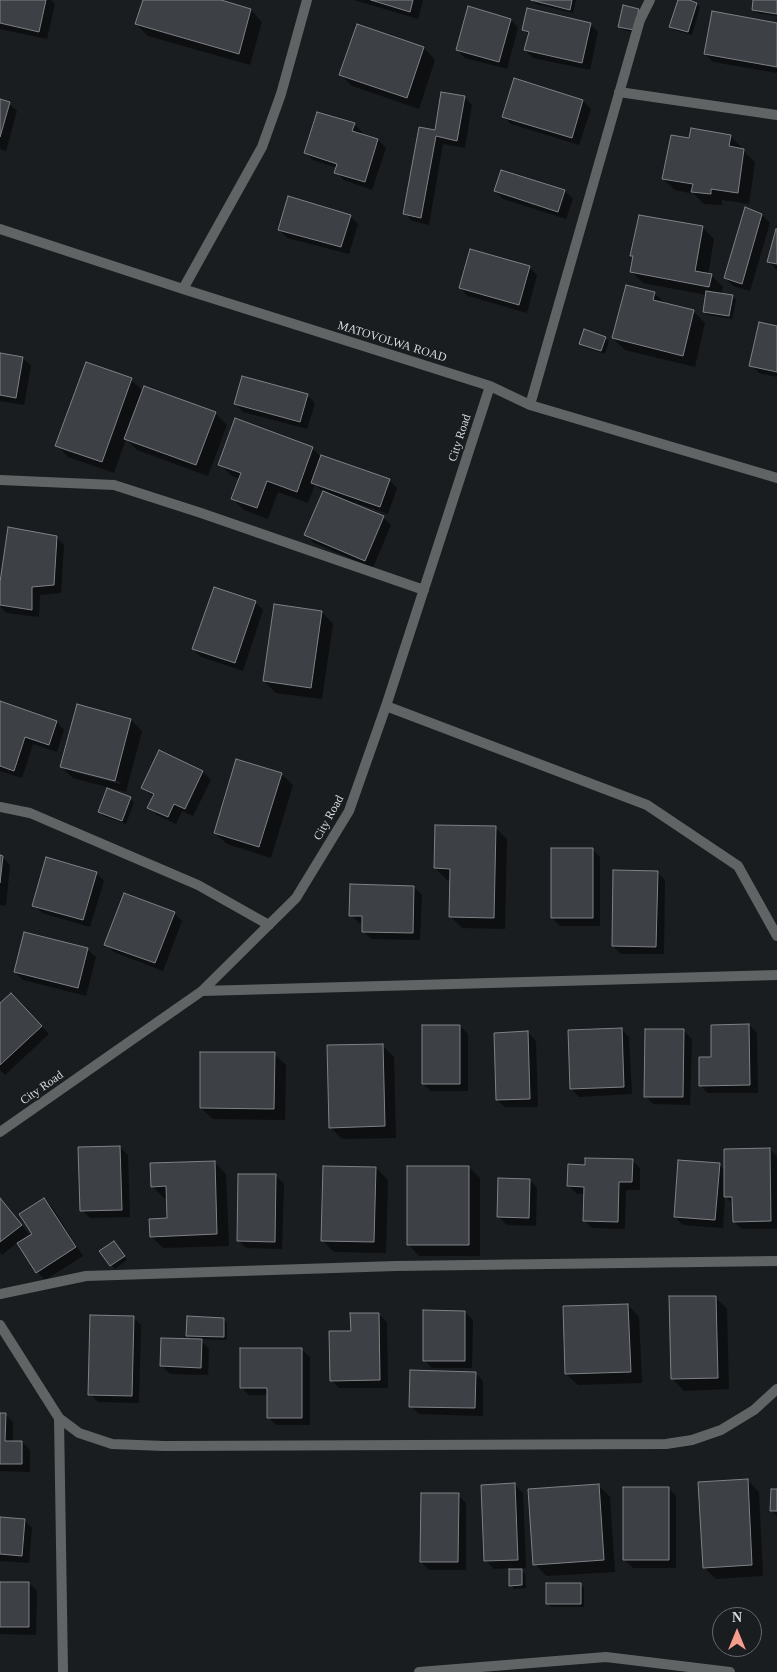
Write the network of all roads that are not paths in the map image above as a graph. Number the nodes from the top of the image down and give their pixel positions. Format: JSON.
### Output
{"nodes":[{"id":1,"x":307,"y":0,"type":"edge"},
{"id":2,"x":650,"y":0,"type":"edge"},
{"id":3,"x":619,"y":92,"type":"junction"},
{"id":4,"x":777,"y":115,"type":"edge"},
{"id":5,"x":0,"y":229,"type":"edge"},
{"id":6,"x":183,"y":289,"type":"junction"},
{"id":7,"x":490,"y":386,"type":"junction"},
{"id":8,"x":530,"y":405,"type":"junction"},
{"id":9,"x":777,"y":478,"type":"edge"},
{"id":10,"x":0,"y":480,"type":"edge"},
{"id":11,"x":424,"y":590,"type":"junction"},
{"id":12,"x":386,"y":706,"type":"junction"},
{"id":13,"x":0,"y":807,"type":"edge"},
{"id":14,"x":269,"y":925,"type":"junction"},
{"id":15,"x":777,"y":936,"type":"edge"},
{"id":16,"x":777,"y":975,"type":"edge"},
{"id":17,"x":202,"y":991,"type":"junction"},
{"id":18,"x":0,"y":1132,"type":"edge"},
{"id":19,"x":777,"y":1262,"type":"edge"},
{"id":20,"x":0,"y":1294,"type":"edge"},
{"id":21,"x":0,"y":1325,"type":"edge"},
{"id":22,"x":777,"y":1388,"type":"edge"},
{"id":23,"x":59,"y":1418,"type":"junction"},
{"id":24,"x":63,"y":1672,"type":"edge"},
{"id":25,"x":419,"y":1672,"type":"edge"},
{"id":26,"x":730,"y":1672,"type":"edge"}],
"edges":[{"from":1,"to":6,"type":"street"},
{"from":2,"to":3,"type":"street"},
{"from":3,"to":4,"type":"street"},
{"from":3,"to":8,"type":"street"},
{"from":5,"to":6,"type":"street","name":"MATOVOLWA ROAD"},
{"from":6,"to":7,"type":"street","name":"MATOVOLWA ROAD"},
{"from":7,"to":8,"type":"street","name":"MATOVOLWA ROAD"},
{"from":7,"to":11,"type":"street","name":"City Road"},
{"from":8,"to":9,"type":"street","name":"MATOVOLWA ROAD"},
{"from":10,"to":11,"type":"street"},
{"from":11,"to":12,"type":"street","name":"City Road"},
{"from":12,"to":14,"type":"street","name":"City Road"},
{"from":12,"to":15,"type":"street"},
{"from":13,"to":14,"type":"street"},
{"from":14,"to":17,"type":"street","name":"City Road"},
{"from":16,"to":17,"type":"street"},
{"from":17,"to":18,"type":"street","name":"City Road"},
{"from":19,"to":20,"type":"street"},
{"from":21,"to":23,"type":"street"},
{"from":22,"to":23,"type":"street"},
{"from":23,"to":24,"type":"street"},
{"from":25,"to":26,"type":"street"}]}
